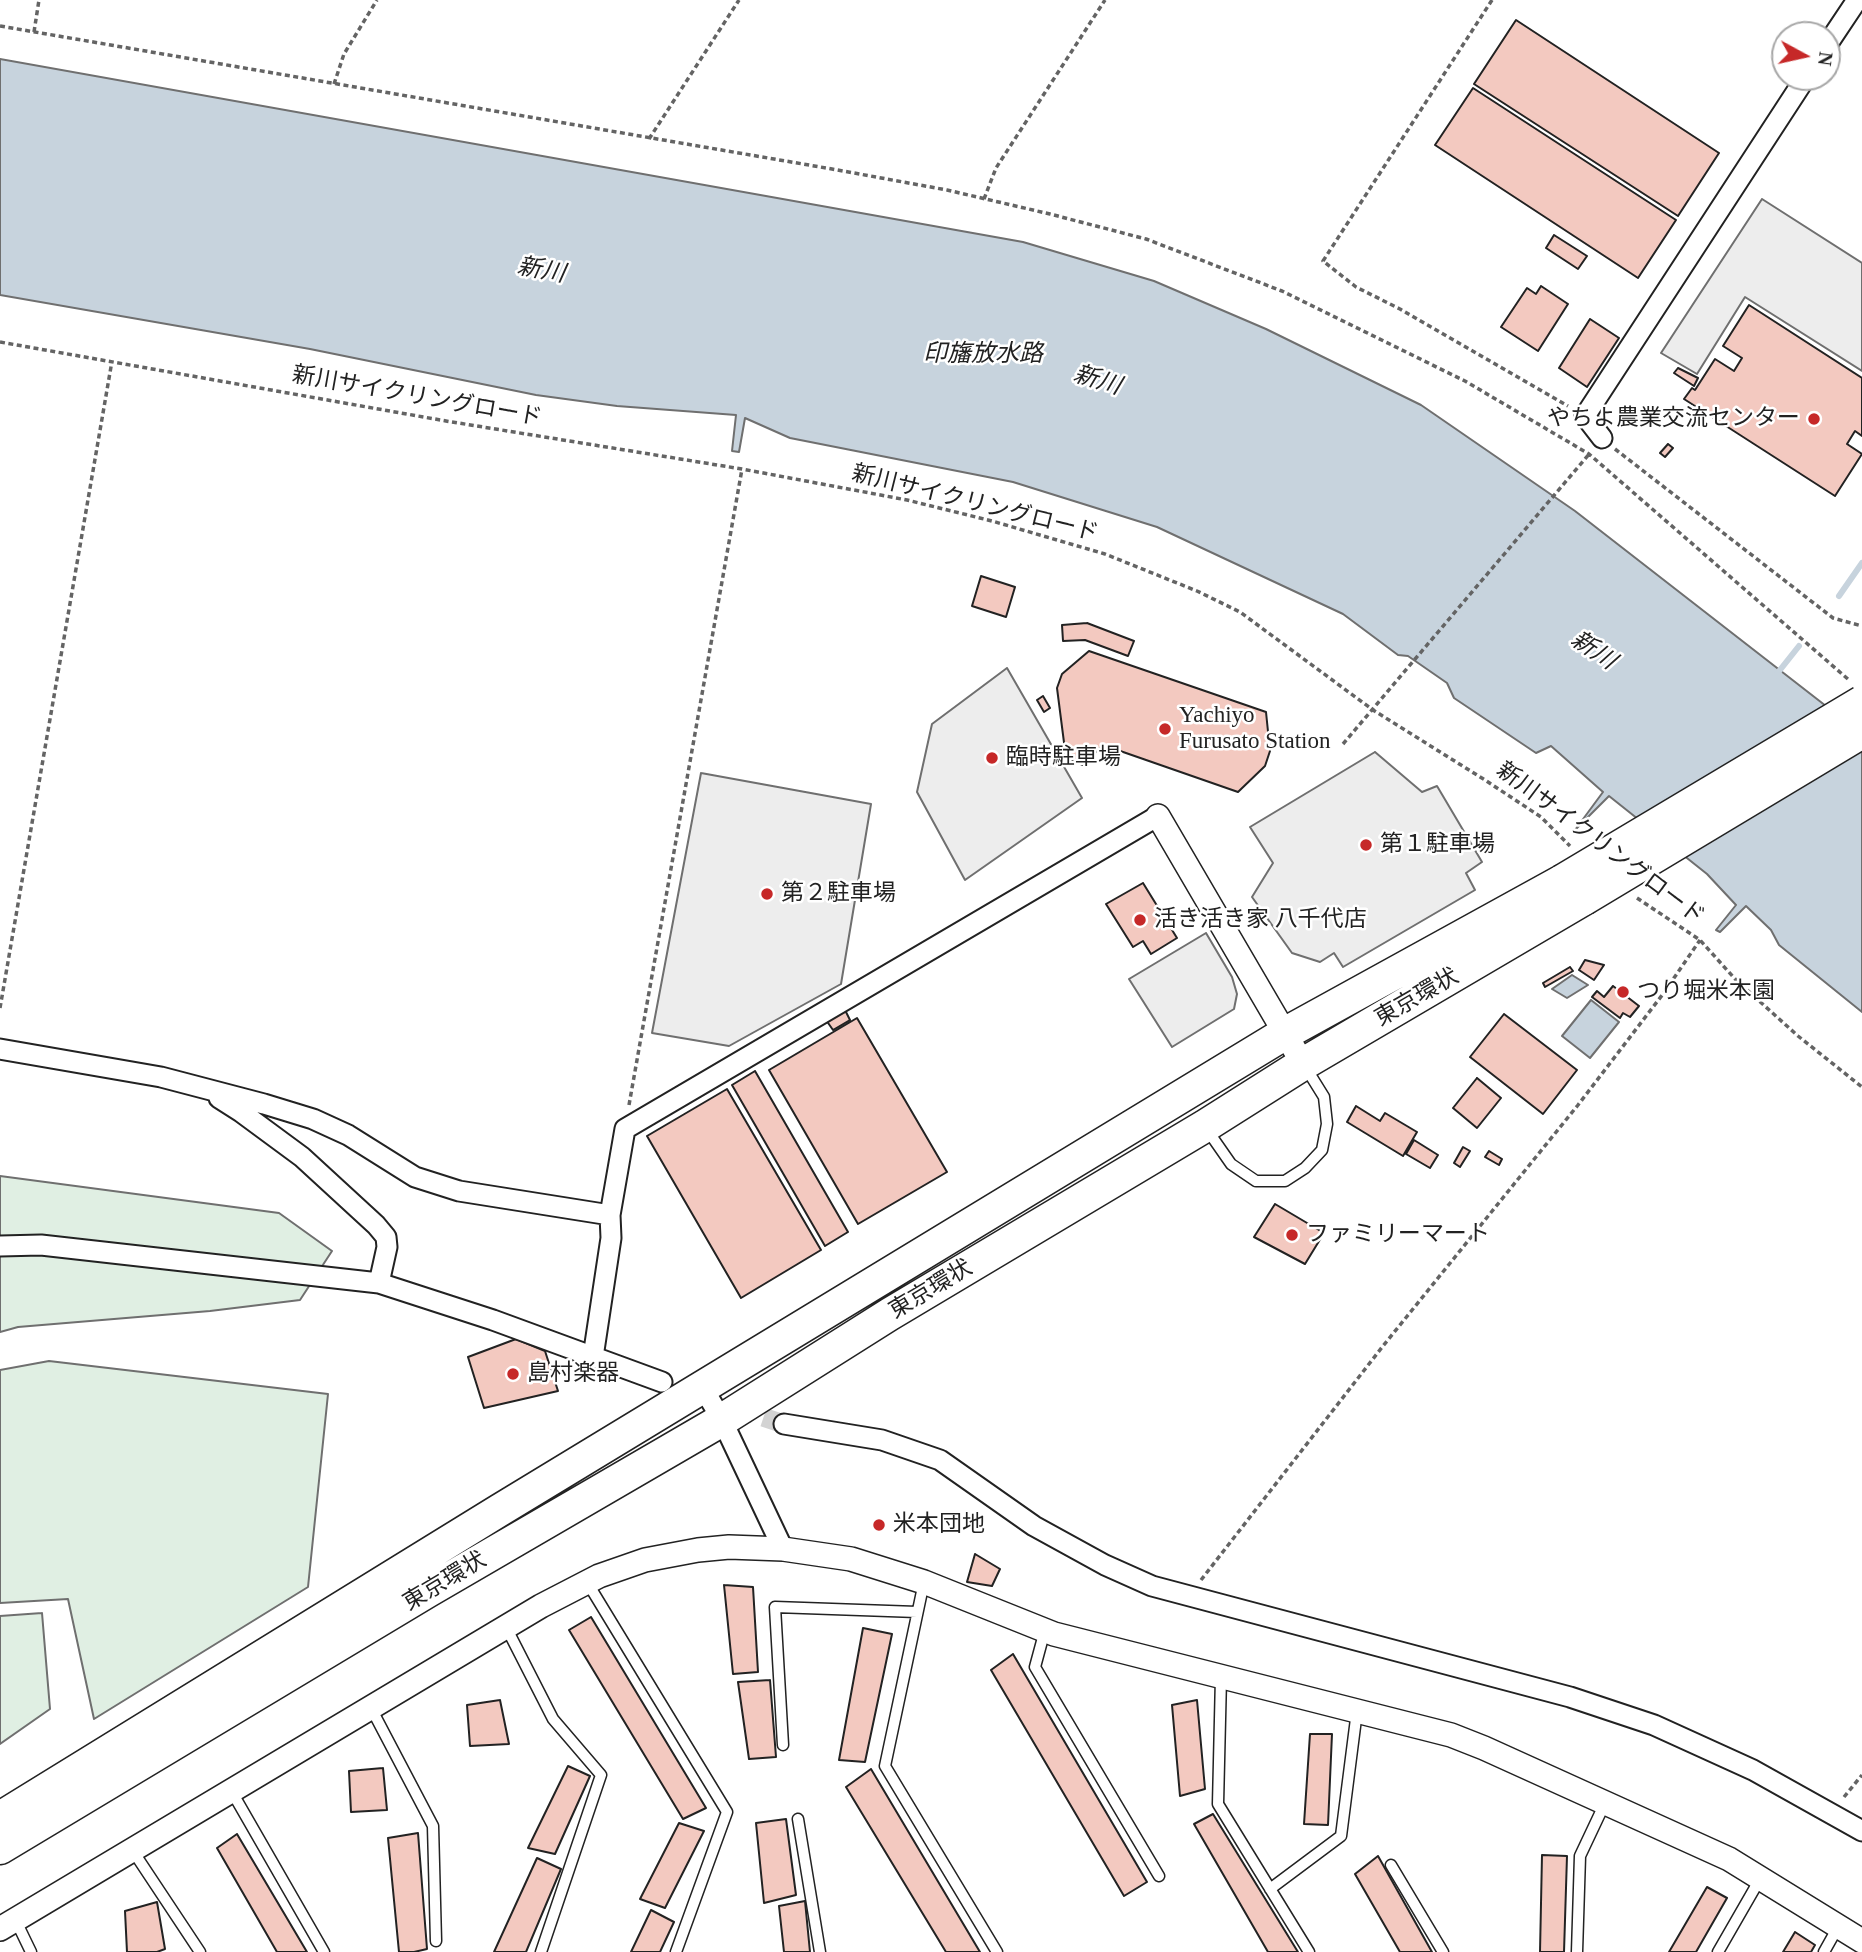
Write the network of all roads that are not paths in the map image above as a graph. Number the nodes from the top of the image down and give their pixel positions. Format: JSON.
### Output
{"nodes":[{"id":1,"x":1857,"y":0,"type":"edge"},
{"id":2,"x":1841,"y":24,"type":"edge"},
{"id":3,"x":1797,"y":91,"type":"edge"},
{"id":4,"x":1602,"y":438,"type":"road end"},
{"id":5,"x":1856,"y":692,"type":"edge"},
{"id":6,"x":1862,"y":732,"type":"edge"},
{"id":7,"x":1158,"y":816,"type":"joint"},
{"id":8,"x":1573,"y":890,"type":"junction"},
{"id":9,"x":1284,"y":1034,"type":"junction"},
{"id":10,"x":0,"y":1049,"type":"edge"},
{"id":11,"x":1303,"y":1065,"type":"junction"},
{"id":12,"x":204,"y":1089,"type":"junction"},
{"id":13,"x":1205,"y":1126,"type":"junction"},
{"id":14,"x":610,"y":1215,"type":"junction"},
{"id":15,"x":0,"y":1246,"type":"edge"},
{"id":16,"x":379,"y":1283,"type":"junction"},
{"id":17,"x":593,"y":1357,"type":"junction"},
{"id":18,"x":662,"y":1382,"type":"dead end"},
{"id":19,"x":703,"y":1388,"type":"junction"},
{"id":20,"x":722,"y":1420,"type":"junction"},
{"id":21,"x":784,"y":1424,"type":"tunnel mouth"},
{"id":22,"x":783,"y":1549,"type":"junction"},
{"id":23,"x":587,"y":1582,"type":"junction"},
{"id":24,"x":924,"y":1582,"type":"junction"},
{"id":25,"x":918,"y":1612,"type":"junction"},
{"id":26,"x":506,"y":1627,"type":"junction"},
{"id":27,"x":1045,"y":1630,"type":"junction"},
{"id":28,"x":1221,"y":1676,"type":"junction"},
{"id":29,"x":371,"y":1708,"type":"junction"},
{"id":30,"x":1357,"y":1711,"type":"junction"},
{"id":31,"x":783,"y":1745,"type":"dead end"},
{"id":32,"x":232,"y":1791,"type":"junction"},
{"id":33,"x":1605,"y":1802,"type":"junction"},
{"id":34,"x":0,"y":1818,"type":"edge"},
{"id":35,"x":798,"y":1819,"type":"dead end"},
{"id":36,"x":1862,"y":1831,"type":"edge"},
{"id":37,"x":0,"y":1848,"type":"edge"},
{"id":38,"x":132,"y":1851,"type":"junction"},
{"id":39,"x":1391,"y":1865,"type":"dead end"},
{"id":40,"x":1159,"y":1876,"type":"dead end"},
{"id":41,"x":1761,"y":1878,"type":"junction"},
{"id":42,"x":1270,"y":1889,"type":"junction"},
{"id":43,"x":8,"y":1925,"type":"edge"},
{"id":44,"x":1838,"y":1926,"type":"junction"},
{"id":45,"x":436,"y":1941,"type":"dead end"},
{"id":46,"x":1862,"y":1941,"type":"edge"},
{"id":47,"x":31,"y":1952,"type":"edge"},
{"id":48,"x":200,"y":1952,"type":"edge"},
{"id":49,"x":324,"y":1952,"type":"edge"},
{"id":50,"x":541,"y":1952,"type":"edge"},
{"id":51,"x":676,"y":1952,"type":"edge"},
{"id":52,"x":820,"y":1952,"type":"edge"},
{"id":53,"x":998,"y":1952,"type":"edge"},
{"id":54,"x":1309,"y":1952,"type":"edge"},
{"id":55,"x":1443,"y":1952,"type":"edge"},
{"id":56,"x":1577,"y":1952,"type":"edge"},
{"id":57,"x":1718,"y":1952,"type":"edge"},
{"id":58,"x":1824,"y":1952,"type":"edge"}],
"edges":[{"from":1,"to":2,"type":"street"},
{"from":3,"to":4,"type":"street"},
{"from":5,"to":8,"type":"highway","name":"東京環状","bridge":true},
{"from":6,"to":8,"type":"highway","name":"東京環状","bridge":true},
{"from":7,"to":9,"type":"street"},
{"from":7,"to":14,"type":"street"},
{"from":8,"to":9,"type":"highway","name":"東京環状"},
{"from":8,"to":11,"type":"highway","name":"東京環状"},
{"from":9,"to":11,"type":"street"},
{"from":9,"to":19,"type":"highway","name":"東京環状"},
{"from":10,"to":12,"type":"street"},
{"from":11,"to":13,"type":"highway","name":"東京環状"},
{"from":11,"to":13,"type":"lane"},
{"from":12,"to":14,"type":"street"},
{"from":12,"to":16,"type":"street"},
{"from":13,"to":20,"type":"highway","name":"東京環状"},
{"from":14,"to":17,"type":"street"},
{"from":15,"to":16,"type":"street"},
{"from":16,"to":17,"type":"street"},
{"from":17,"to":18,"type":"street"},
{"from":19,"to":20,"type":"street"},
{"from":19,"to":34,"type":"highway","name":"東京環状"},
{"from":20,"to":22,"type":"street"},
{"from":20,"to":37,"type":"highway","name":"東京環状"},
{"from":21,"to":36,"type":"street"},
{"from":22,"to":23,"type":"street"},
{"from":22,"to":24,"type":"street"},
{"from":23,"to":26,"type":"street"},
{"from":23,"to":51,"type":"lane"},
{"from":24,"to":25,"type":"lane"},
{"from":24,"to":27,"type":"street"},
{"from":25,"to":31,"type":"lane"},
{"from":25,"to":53,"type":"lane"},
{"from":26,"to":29,"type":"street"},
{"from":26,"to":50,"type":"lane"},
{"from":27,"to":28,"type":"street"},
{"from":27,"to":40,"type":"lane"},
{"from":28,"to":30,"type":"street"},
{"from":28,"to":42,"type":"lane"},
{"from":29,"to":32,"type":"street"},
{"from":29,"to":45,"type":"lane"},
{"from":30,"to":33,"type":"street"},
{"from":30,"to":42,"type":"lane"},
{"from":32,"to":38,"type":"street"},
{"from":32,"to":49,"type":"lane"},
{"from":33,"to":41,"type":"street"},
{"from":33,"to":56,"type":"lane"},
{"from":35,"to":52,"type":"lane"},
{"from":38,"to":43,"type":"street"},
{"from":38,"to":48,"type":"lane"},
{"from":39,"to":55,"type":"lane"},
{"from":41,"to":44,"type":"street"},
{"from":41,"to":57,"type":"lane"},
{"from":42,"to":54,"type":"lane"},
{"from":43,"to":47,"type":"lane"},
{"from":44,"to":46,"type":"street"},
{"from":44,"to":58,"type":"lane"}]}
